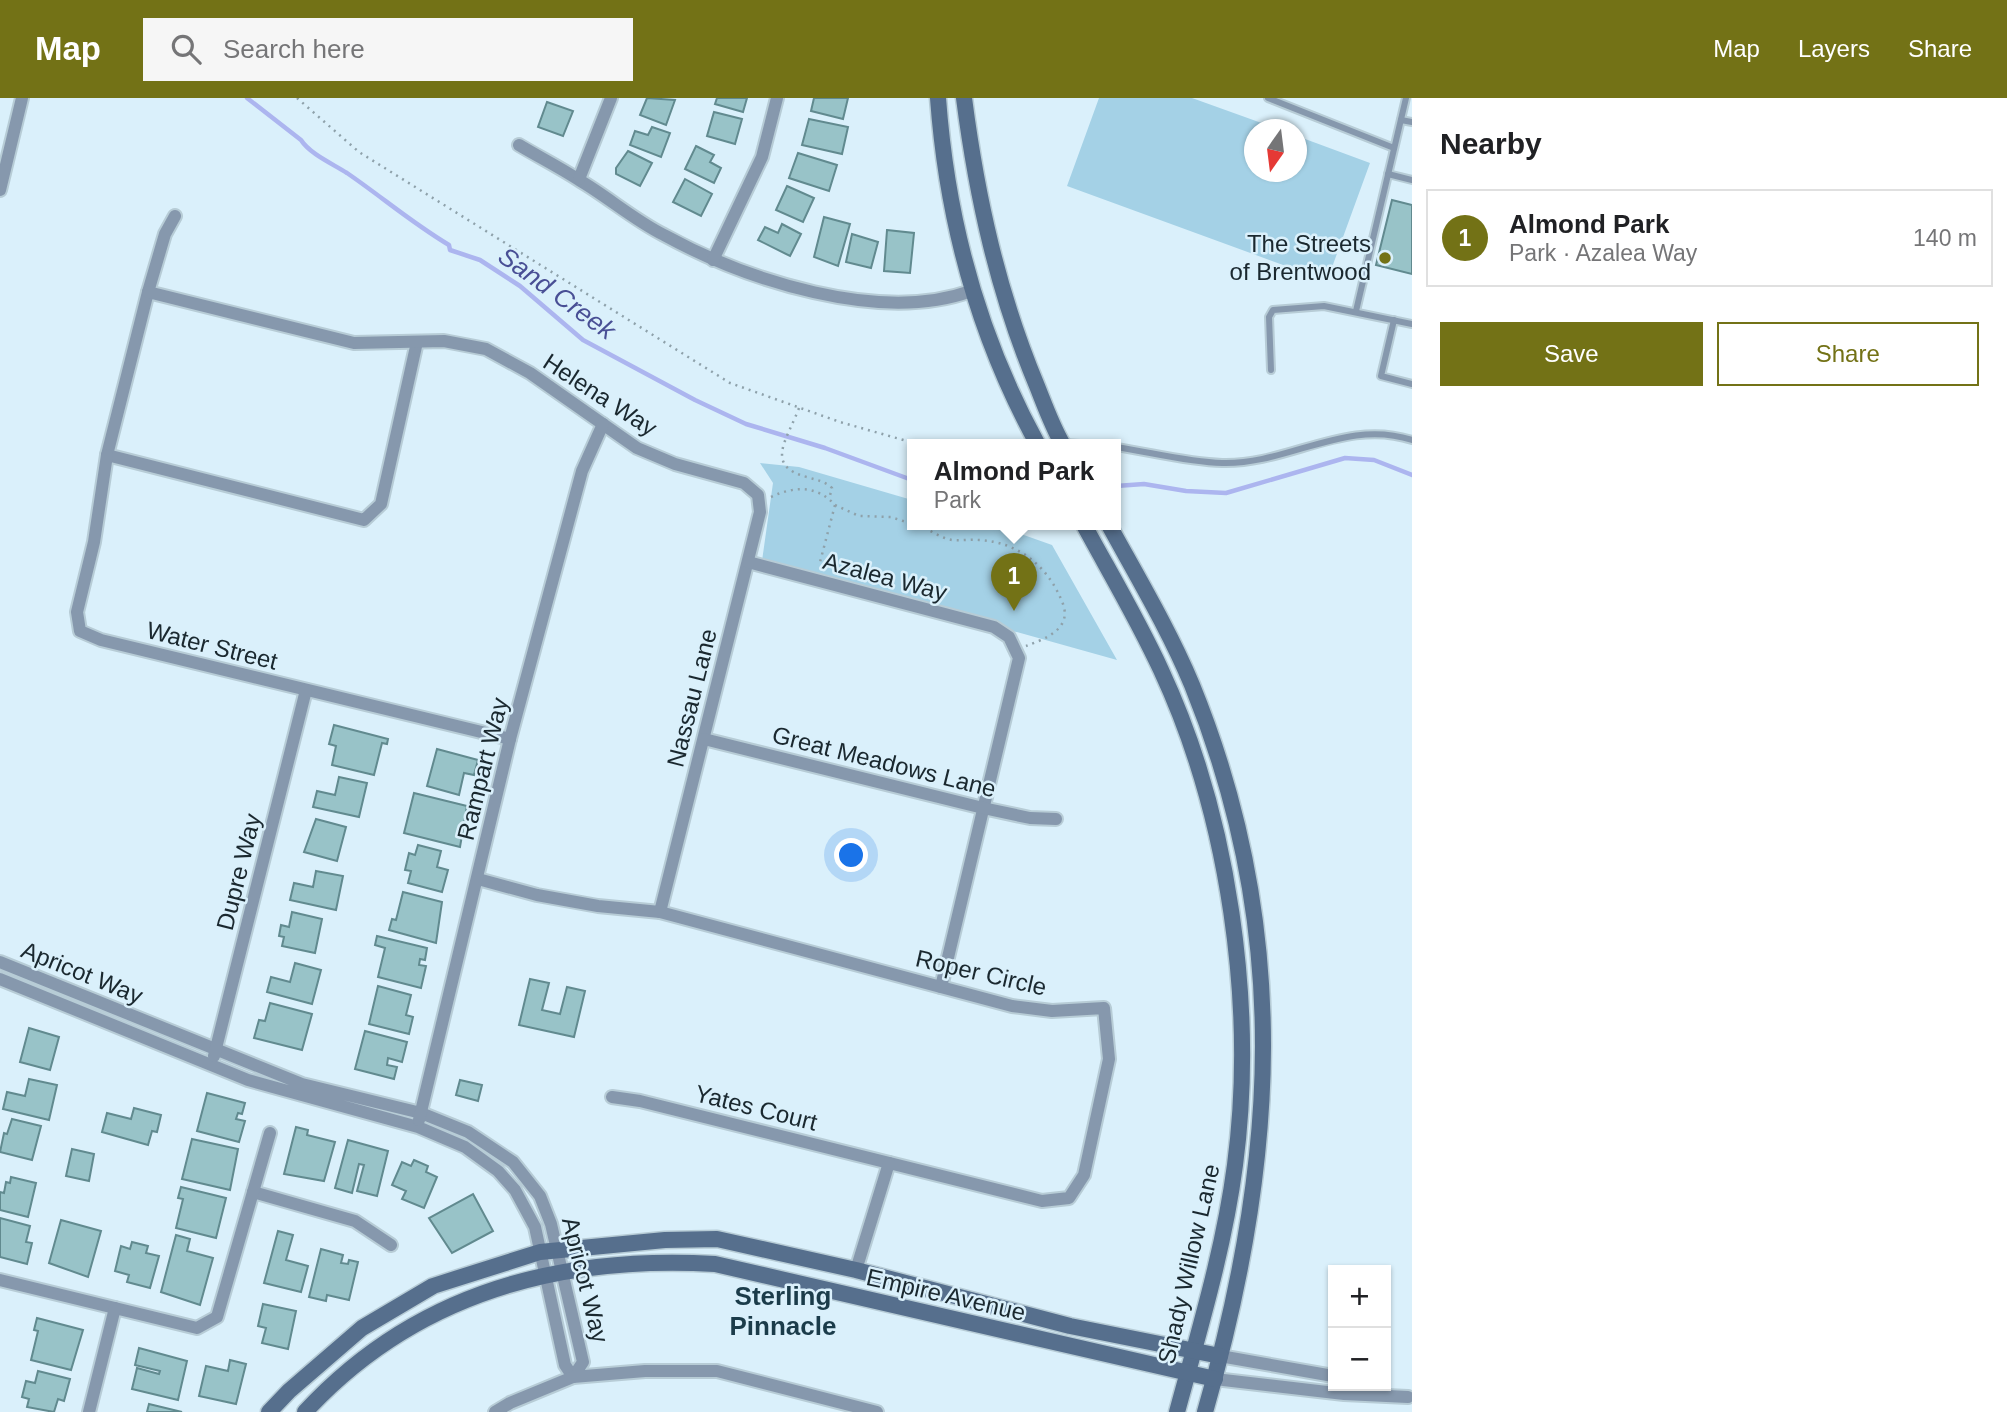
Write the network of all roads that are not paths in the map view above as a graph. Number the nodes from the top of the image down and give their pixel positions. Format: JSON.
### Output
{"nodes":[{"id":1,"x":22,"y":98,"type":"edge"},
{"id":2,"x":611,"y":98,"type":"edge"},
{"id":3,"x":777,"y":98,"type":"edge"},
{"id":4,"x":938,"y":98,"type":"edge"},
{"id":5,"x":964,"y":98,"type":"edge"},
{"id":6,"x":1268,"y":98,"type":"edge"},
{"id":7,"x":1406,"y":98,"type":"edge"},
{"id":8,"x":1401,"y":120,"type":"junction"},
{"id":9,"x":1412,"y":122,"type":"edge"},
{"id":10,"x":519,"y":145,"type":"dead end"},
{"id":11,"x":1394,"y":148,"type":"junction"},
{"id":12,"x":1388,"y":174,"type":"junction"},
{"id":13,"x":579,"y":179,"type":"junction"},
{"id":14,"x":1412,"y":180,"type":"edge"},
{"id":15,"x":0,"y":190,"type":"edge"},
{"id":16,"x":175,"y":216,"type":"dead end"},
{"id":17,"x":713,"y":260,"type":"junction"},
{"id":18,"x":971,"y":291,"type":"junction"},
{"id":19,"x":148,"y":292,"type":"junction"},
{"id":20,"x":1356,"y":311,"type":"junction"},
{"id":21,"x":1394,"y":320,"type":"junction"},
{"id":22,"x":1412,"y":324,"type":"edge"},
{"id":23,"x":417,"y":342,"type":"junction"},
{"id":24,"x":1271,"y":370,"type":"dead end"},
{"id":25,"x":1412,"y":384,"type":"edge"},
{"id":26,"x":603,"y":424,"type":"junction"},
{"id":27,"x":1035,"y":439,"type":"edge"},
{"id":28,"x":1060,"y":439,"type":"edge"},
{"id":29,"x":1412,"y":440,"type":"edge"},
{"id":30,"x":1121,"y":448,"type":"edge"},
{"id":31,"x":107,"y":455,"type":"junction"},
{"id":32,"x":758,"y":499,"type":"joint"},
{"id":33,"x":1087,"y":530,"type":"edge"},
{"id":34,"x":1112,"y":530,"type":"edge"},
{"id":35,"x":748,"y":562,"type":"junction"},
{"id":36,"x":306,"y":690,"type":"junction"},
{"id":37,"x":510,"y":739,"type":"junction"},
{"id":38,"x":704,"y":739,"type":"junction"},
{"id":39,"x":983,"y":808,"type":"junction"},
{"id":40,"x":1056,"y":819,"type":"dead end"},
{"id":41,"x":478,"y":879,"type":"junction"},
{"id":42,"x":660,"y":912,"type":"junction"},
{"id":43,"x":1255,"y":924,"type":"junction"},
{"id":44,"x":1232,"y":926,"type":"junction"},
{"id":45,"x":4,"y":963,"type":"edge"},
{"id":46,"x":1,"y":981,"type":"edge"},
{"id":47,"x":941,"y":987,"type":"junction"},
{"id":48,"x":216,"y":1050,"type":"junction"},
{"id":49,"x":211,"y":1064,"type":"junction"},
{"id":50,"x":612,"y":1097,"type":"dead end"},
{"id":51,"x":421,"y":1113,"type":"junction"},
{"id":52,"x":418,"y":1127,"type":"junction"},
{"id":53,"x":270,"y":1133,"type":"dead end"},
{"id":54,"x":888,"y":1163,"type":"junction"},
{"id":55,"x":253,"y":1192,"type":"junction"},
{"id":56,"x":391,"y":1245,"type":"dead end"},
{"id":57,"x":559,"y":1250,"type":"junction"},
{"id":58,"x":540,"y":1252,"type":"junction"},
{"id":59,"x":856,"y":1270,"type":"junction"},
{"id":60,"x":564,"y":1272,"type":"junction"},
{"id":61,"x":545,"y":1275,"type":"junction"},
{"id":62,"x":0,"y":1280,"type":"edge"},
{"id":63,"x":115,"y":1308,"type":"junction"},
{"id":64,"x":1194,"y":1350,"type":"junction"},
{"id":65,"x":1220,"y":1356,"type":"junction"},
{"id":66,"x":1188,"y":1373,"type":"junction"},
{"id":67,"x":1328,"y":1375,"type":"edge"},
{"id":68,"x":573,"y":1377,"type":"junction"},
{"id":69,"x":1214,"y":1379,"type":"junction"},
{"id":70,"x":1391,"y":1391,"type":"edge"},
{"id":71,"x":1410,"y":1397,"type":"edge"},
{"id":72,"x":838,"y":1407,"type":"edge"},
{"id":73,"x":89,"y":1412,"type":"edge"},
{"id":74,"x":269,"y":1412,"type":"edge"},
{"id":75,"x":305,"y":1412,"type":"edge"},
{"id":76,"x":495,"y":1412,"type":"edge"},
{"id":77,"x":877,"y":1412,"type":"edge"},
{"id":78,"x":1177,"y":1412,"type":"edge"},
{"id":79,"x":1205,"y":1412,"type":"edge"}],
"edges":[{"from":1,"to":15,"type":"street"},
{"from":2,"to":13,"type":"street"},
{"from":3,"to":17,"type":"street"},
{"from":4,"to":18,"type":"main road"},
{"from":5,"to":28,"type":"main road"},
{"from":6,"to":11,"type":"lane"},
{"from":7,"to":8,"type":"lane"},
{"from":8,"to":9,"type":"lane"},
{"from":8,"to":11,"type":"lane"},
{"from":10,"to":13,"type":"street"},
{"from":11,"to":12,"type":"lane"},
{"from":12,"to":14,"type":"lane"},
{"from":12,"to":20,"type":"lane"},
{"from":13,"to":17,"type":"street"},
{"from":16,"to":19,"type":"street"},
{"from":17,"to":18,"type":"street"},
{"from":18,"to":27,"type":"main road"},
{"from":19,"to":23,"type":"street","name":"Helena Way"},
{"from":19,"to":31,"type":"street"},
{"from":20,"to":21,"type":"lane"},
{"from":20,"to":24,"type":"lane"},
{"from":21,"to":22,"type":"lane"},
{"from":21,"to":25,"type":"lane"},
{"from":23,"to":26,"type":"street","name":"Helena Way"},
{"from":23,"to":31,"type":"street"},
{"from":26,"to":32,"type":"street","name":"Helena Way"},
{"from":26,"to":37,"type":"street","name":"Rampart Way"},
{"from":29,"to":30,"type":"lane"},
{"from":31,"to":36,"type":"street","name":"Water Street"},
{"from":32,"to":35,"type":"street","name":"Nassau Lane"},
{"from":33,"to":44,"type":"main road","name":"Shady Willow Lane"},
{"from":34,"to":43,"type":"main road","name":"Shady Willow Lane"},
{"from":35,"to":38,"type":"street","name":"Nassau Lane"},
{"from":35,"to":39,"type":"street","name":"Azalea Way"},
{"from":36,"to":37,"type":"street","name":"Water Street"},
{"from":36,"to":48,"type":"street","name":"Dupre Way"},
{"from":37,"to":41,"type":"street","name":"Rampart Way"},
{"from":38,"to":39,"type":"street","name":"Great Meadows Lane"},
{"from":38,"to":42,"type":"street","name":"Nassau Lane"},
{"from":39,"to":40,"type":"street","name":"Great Meadows Lane"},
{"from":39,"to":47,"type":"street"},
{"from":41,"to":42,"type":"street","name":"Roper Circle"},
{"from":41,"to":51,"type":"street","name":"Rampart Way"},
{"from":42,"to":47,"type":"street","name":"Roper Circle"},
{"from":43,"to":44,"type":"main road"},
{"from":43,"to":65,"type":"main road","name":"Shady Willow Lane"},
{"from":44,"to":64,"type":"main road","name":"Shady Willow Lane"},
{"from":45,"to":46,"type":"street"},
{"from":45,"to":48,"type":"street","name":"Apricot Way"},
{"from":46,"to":49,"type":"street","name":"Apricot Way"},
{"from":47,"to":54,"type":"street","name":"Roper Circle"},
{"from":48,"to":49,"type":"street","name":"Dupre Way"},
{"from":48,"to":51,"type":"street","name":"Apricot Way"},
{"from":49,"to":52,"type":"street","name":"Apricot Way"},
{"from":50,"to":54,"type":"street","name":"Yates Court"},
{"from":51,"to":52,"type":"street","name":"Rampart Way"},
{"from":51,"to":57,"type":"street","name":"Apricot Way"},
{"from":52,"to":58,"type":"street","name":"Apricot Way"},
{"from":53,"to":55,"type":"street"},
{"from":54,"to":59,"type":"street"},
{"from":55,"to":56,"type":"street"},
{"from":55,"to":63,"type":"street"},
{"from":57,"to":58,"type":"main road","name":"Empire Avenue"},
{"from":57,"to":59,"type":"main road","name":"Empire Avenue"},
{"from":57,"to":60,"type":"street","name":"Apricot Way"},
{"from":58,"to":61,"type":"street","name":"Apricot Way"},
{"from":58,"to":74,"type":"main road","name":"Empire Avenue"},
{"from":59,"to":64,"type":"main road","name":"Empire Avenue"},
{"from":60,"to":61,"type":"main road","name":"Empire Avenue"},
{"from":60,"to":66,"type":"main road","name":"Empire Avenue"},
{"from":60,"to":68,"type":"street","name":"Apricot Way"},
{"from":61,"to":68,"type":"street","name":"Apricot Way"},
{"from":61,"to":75,"type":"main road","name":"Empire Avenue"},
{"from":62,"to":63,"type":"street"},
{"from":63,"to":73,"type":"street"},
{"from":64,"to":65,"type":"main road","name":"Empire Avenue"},
{"from":64,"to":66,"type":"main road","name":"Shady Willow Lane"},
{"from":65,"to":67,"type":"street","name":"Empire Avenue"},
{"from":65,"to":69,"type":"main road","name":"Shady Willow Lane"},
{"from":66,"to":69,"type":"main road","name":"Empire Avenue"},
{"from":66,"to":78,"type":"main road","name":"Shady Willow Lane"},
{"from":68,"to":72,"type":"street"},
{"from":68,"to":76,"type":"street"},
{"from":69,"to":71,"type":"street","name":"Empire Avenue"},
{"from":69,"to":79,"type":"main road","name":"Shady Willow Lane"},
{"from":70,"to":71,"type":"street","name":"Empire Avenue"},
{"from":72,"to":77,"type":"street"}]}
